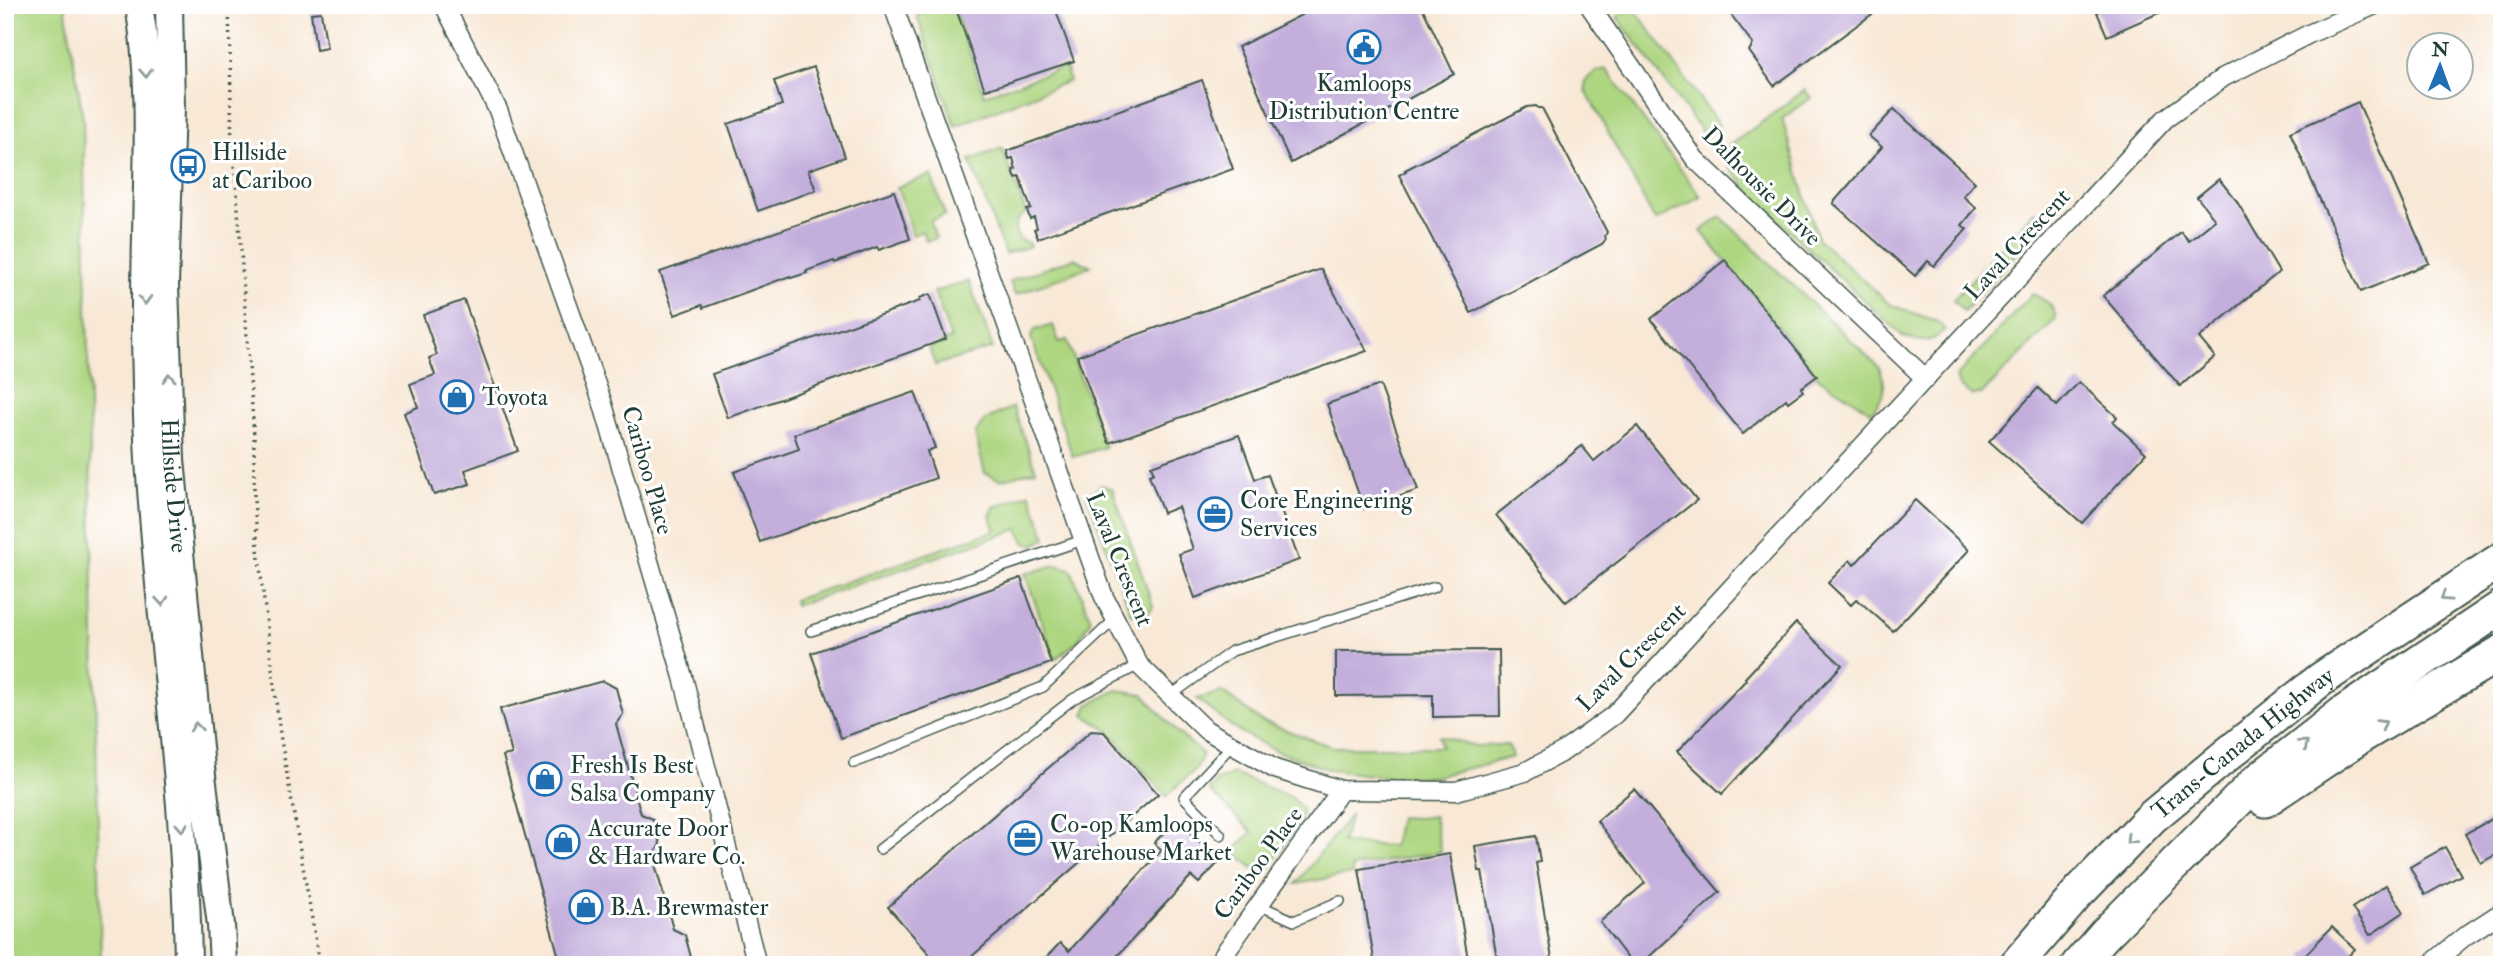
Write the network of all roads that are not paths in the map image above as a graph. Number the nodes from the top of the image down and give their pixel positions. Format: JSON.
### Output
{"nodes":[{"id":1,"x":139,"y":5,"type":"edge"},
{"id":2,"x":169,"y":5,"type":"edge"},
{"id":3,"x":444,"y":5,"type":"edge"},
{"id":4,"x":893,"y":5,"type":"edge"},
{"id":5,"x":1589,"y":5,"type":"edge"},
{"id":6,"x":2375,"y":5,"type":"edge"},
{"id":7,"x":1926,"y":379,"type":"junction"},
{"id":8,"x":1083,"y":540,"type":"junction"},
{"id":9,"x":2502,"y":559,"type":"edge"},
{"id":10,"x":1436,"y":587,"type":"dead end"},
{"id":11,"x":2502,"y":607,"type":"edge"},
{"id":12,"x":1115,"y":619,"type":"junction"},
{"id":13,"x":811,"y":631,"type":"dead end"},
{"id":14,"x":2502,"y":652,"type":"edge"},
{"id":15,"x":1139,"y":665,"type":"junction"},
{"id":16,"x":1170,"y":695,"type":"junction"},
{"id":17,"x":1232,"y":745,"type":"junction"},
{"id":18,"x":854,"y":763,"type":"dead end"},
{"id":19,"x":1341,"y":790,"type":"junction"},
{"id":20,"x":1221,"y":835,"type":"dead end"},
{"id":21,"x":880,"y":849,"type":"dead end"},
{"id":22,"x":2182,"y":856,"type":"junction"},
{"id":23,"x":1340,"y":901,"type":"dead end"},
{"id":24,"x":1259,"y":905,"type":"junction"},
{"id":25,"x":2502,"y":912,"type":"edge"},
{"id":26,"x":188,"y":965,"type":"edge"},
{"id":27,"x":223,"y":965,"type":"edge"},
{"id":28,"x":757,"y":965,"type":"edge"},
{"id":29,"x":1216,"y":965,"type":"edge"},
{"id":30,"x":2016,"y":965,"type":"edge"},
{"id":31,"x":2078,"y":965,"type":"edge"},
{"id":32,"x":2430,"y":965,"type":"edge"}],
"edges":[{"from":1,"to":26,"type":"main road","name":"Hillside Drive","one_way":true},
{"from":27,"to":2,"type":"main road","name":"Hillside Drive","one_way":true},
{"from":3,"to":28,"type":"street","name":"Cariboo Place"},
{"from":4,"to":8,"type":"street","name":"Laval Crescent"},
{"from":5,"to":7,"type":"street","name":"Dalhousie Drive"},
{"from":6,"to":7,"type":"street","name":"Laval Crescent"},
{"from":7,"to":19,"type":"street","name":"Laval Crescent"},
{"from":8,"to":12,"type":"street","name":"Laval Crescent"},
{"from":8,"to":13,"type":"lane"},
{"from":9,"to":30,"type":"highway","name":"Trans-Canada Highway","one_way":true},
{"from":10,"to":16,"type":"lane"},
{"from":22,"to":11,"type":"highway","name":"Trans-Canada Highway","one_way":true},
{"from":12,"to":15,"type":"street","name":"Laval Crescent"},
{"from":12,"to":18,"type":"lane"},
{"from":22,"to":14,"type":"highway","one_way":true},
{"from":15,"to":16,"type":"street","name":"Laval Crescent"},
{"from":15,"to":21,"type":"lane"},
{"from":16,"to":17,"type":"street","name":"Laval Crescent"},
{"from":17,"to":19,"type":"street","name":"Laval Crescent"},
{"from":17,"to":20,"type":"lane"},
{"from":19,"to":24,"type":"street","name":"Cariboo Place"},
{"from":22,"to":31,"type":"highway","name":"Trans-Canada Highway"},
{"from":23,"to":24,"type":"lane"},
{"from":24,"to":29,"type":"street","name":"Cariboo Place"},
{"from":25,"to":32,"type":"street"}]}
